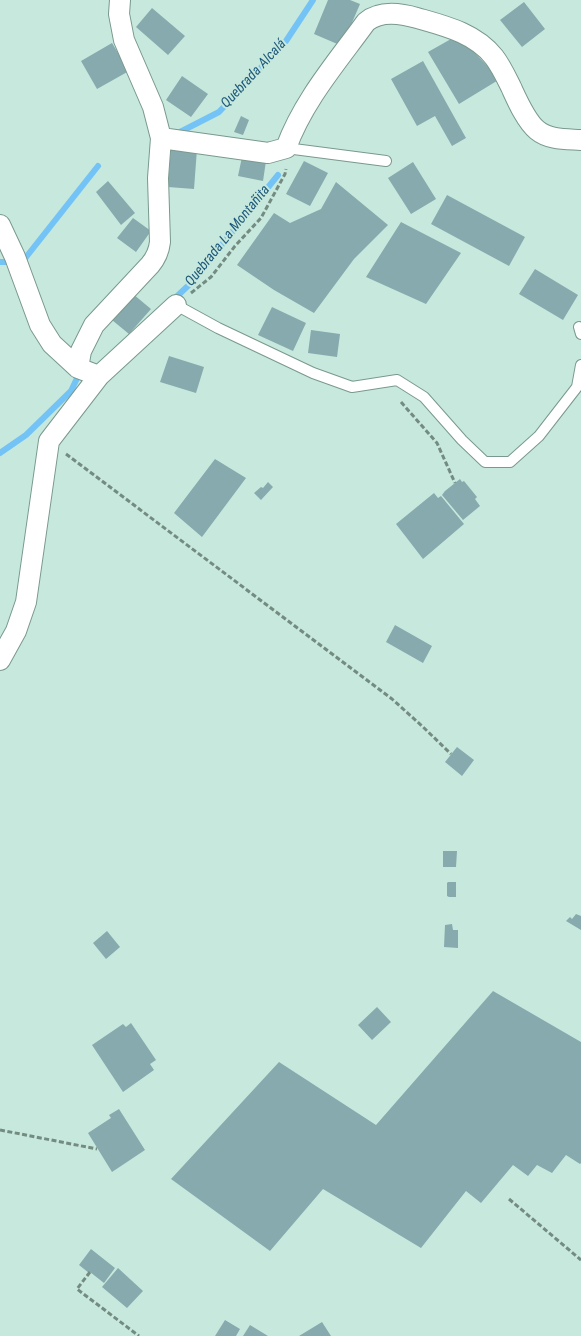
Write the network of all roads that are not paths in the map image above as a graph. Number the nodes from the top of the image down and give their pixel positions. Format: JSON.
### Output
{"nodes":[{"id":1,"x":120,"y":0,"type":"edge"},
{"id":2,"x":161,"y":138,"type":"junction"},
{"id":3,"x":581,"y":140,"type":"edge"},
{"id":4,"x":286,"y":148,"type":"junction"},
{"id":5,"x":386,"y":161,"type":"dead end"},
{"id":6,"x":0,"y":225,"type":"edge"},
{"id":7,"x":176,"y":305,"type":"joint"},
{"id":8,"x":581,"y":365,"type":"edge"},
{"id":9,"x":78,"y":368,"type":"junction"},
{"id":10,"x":99,"y":376,"type":"junction"},
{"id":11,"x":0,"y":660,"type":"edge"}],
"edges":[{"from":1,"to":2,"type":"street"},
{"from":2,"to":4,"type":"street"},
{"from":2,"to":9,"type":"street"},
{"from":3,"to":4,"type":"street"},
{"from":4,"to":5,"type":"lane"},
{"from":6,"to":9,"type":"street"},
{"from":7,"to":8,"type":"lane"},
{"from":7,"to":10,"type":"street"},
{"from":9,"to":10,"type":"street"},
{"from":10,"to":11,"type":"street"}]}
